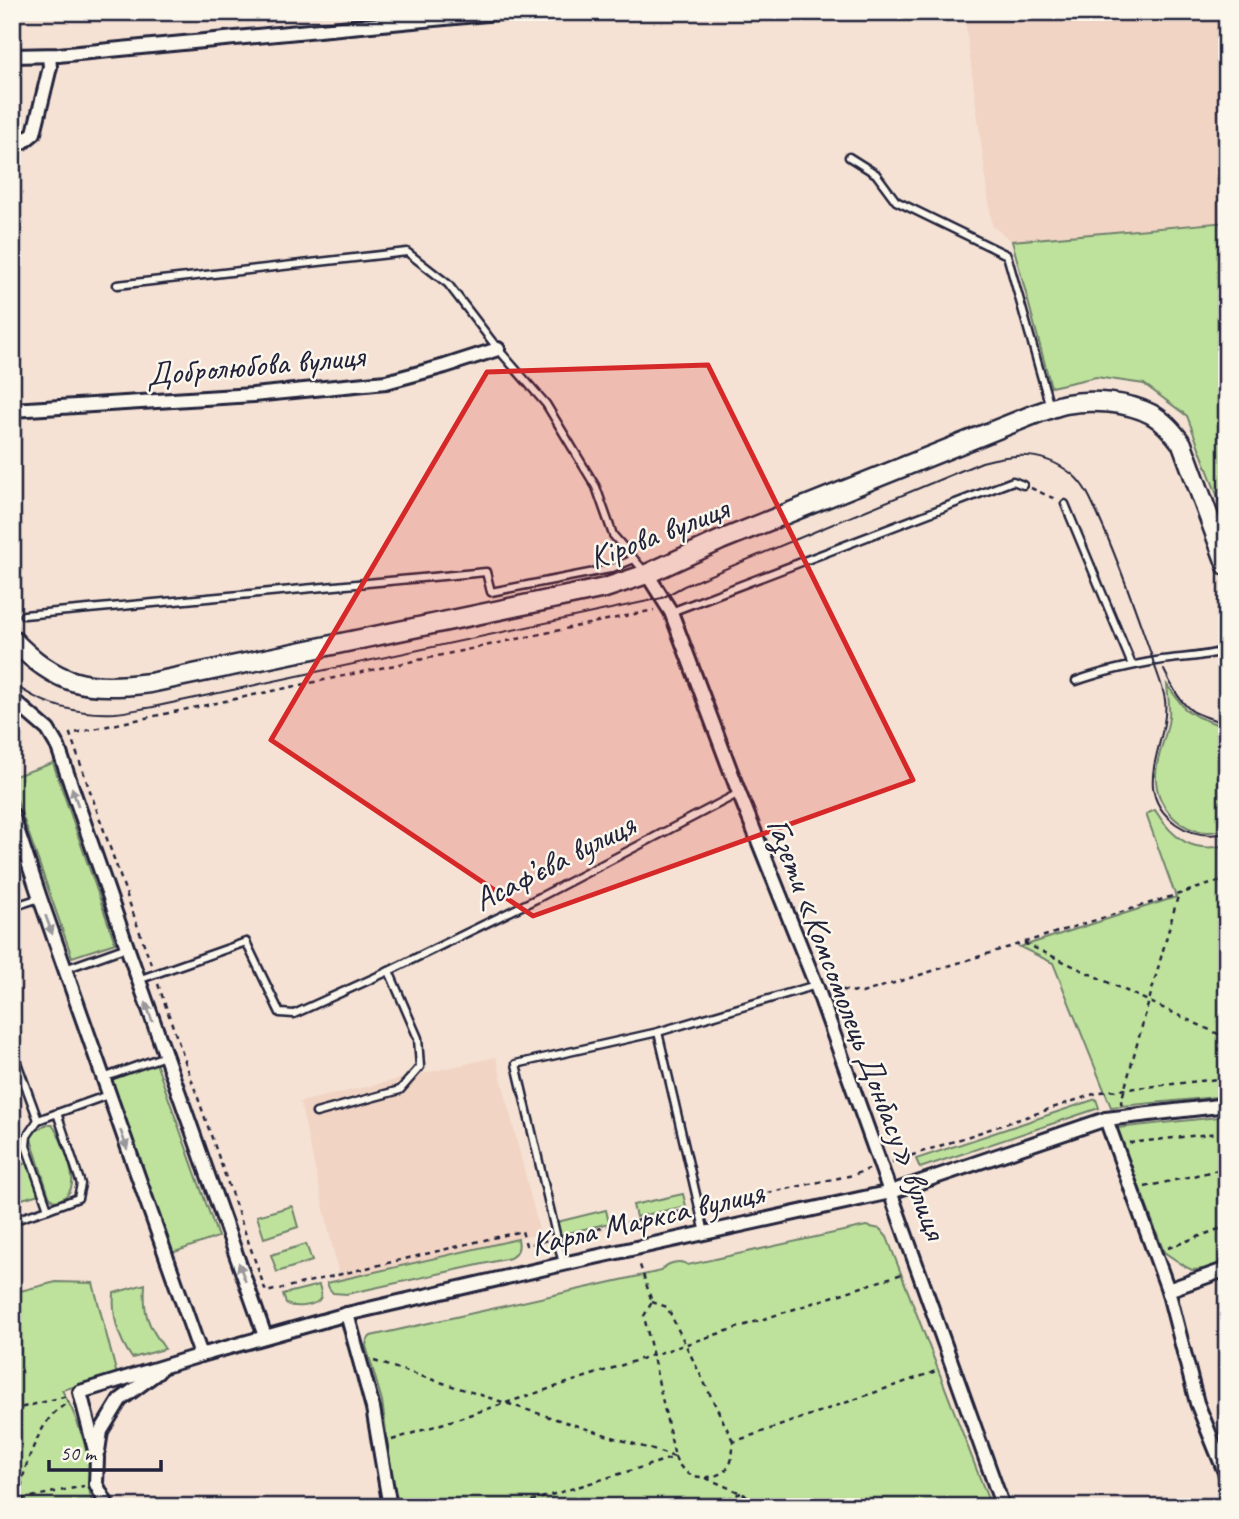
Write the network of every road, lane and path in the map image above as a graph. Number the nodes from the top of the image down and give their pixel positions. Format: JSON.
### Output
{"nodes":[{"id":1,"x":508,"y":12,"type":"edge"},
{"id":2,"x":49,"y":55,"type":"junction"},
{"id":3,"x":12,"y":56,"type":"edge"},
{"id":4,"x":12,"y":145,"type":"edge"},
{"id":5,"x":849,"y":157,"type":"dead end"},
{"id":6,"x":117,"y":285,"type":"dead end"},
{"id":7,"x":498,"y":349,"type":"junction"},
{"id":8,"x":1050,"y":409,"type":"junction"},
{"id":9,"x":12,"y":411,"type":"edge"},
{"id":10,"x":1023,"y":485,"type":"joint"},
{"id":11,"x":1065,"y":503,"type":"joint"},
{"id":12,"x":634,"y":559,"type":"junction"},
{"id":13,"x":1227,"y":566,"type":"edge"},
{"id":14,"x":647,"y":574,"type":"junction"},
{"id":15,"x":671,"y":612,"type":"junction"},
{"id":16,"x":24,"y":615,"type":"dead end"},
{"id":17,"x":12,"y":639,"type":"edge"},
{"id":18,"x":1227,"y":650,"type":"edge"},
{"id":19,"x":1132,"y":665,"type":"junction"},
{"id":20,"x":1076,"y":681,"type":"dead end"},
{"id":21,"x":12,"y":699,"type":"edge"},
{"id":22,"x":739,"y":793,"type":"junction"},
{"id":23,"x":12,"y":814,"type":"edge"},
{"id":24,"x":1227,"y":879,"type":"edge"},
{"id":25,"x":1179,"y":894,"type":"junction"},
{"id":26,"x":40,"y":898,"type":"junction"},
{"id":27,"x":12,"y":907,"type":"edge"},
{"id":28,"x":1024,"y":943,"type":"junction"},
{"id":29,"x":127,"y":947,"type":"junction"},
{"id":30,"x":65,"y":969,"type":"junction"},
{"id":31,"x":389,"y":971,"type":"junction"},
{"id":32,"x":154,"y":974,"type":"junction"},
{"id":33,"x":138,"y":979,"type":"junction"},
{"id":34,"x":816,"y":985,"type":"junction"},
{"id":35,"x":1149,"y":1001,"type":"junction"},
{"id":36,"x":658,"y":1032,"type":"junction"},
{"id":37,"x":1227,"y":1038,"type":"edge"},
{"id":38,"x":12,"y":1049,"type":"edge"},
{"id":39,"x":165,"y":1056,"type":"junction"},
{"id":40,"x":103,"y":1078,"type":"junction"},
{"id":41,"x":1227,"y":1078,"type":"edge"},
{"id":42,"x":1125,"y":1089,"type":"junction"},
{"id":43,"x":108,"y":1094,"type":"junction"},
{"id":44,"x":1227,"y":1105,"type":"edge"},
{"id":45,"x":57,"y":1113,"type":"junction"},
{"id":46,"x":316,"y":1113,"type":"dead end"},
{"id":47,"x":1124,"y":1116,"type":"junction"},
{"id":48,"x":37,"y":1119,"type":"junction"},
{"id":49,"x":1106,"y":1119,"type":"junction"},
{"id":50,"x":1227,"y":1132,"type":"edge"},
{"id":51,"x":1115,"y":1144,"type":"junction"},
{"id":52,"x":881,"y":1165,"type":"junction"},
{"id":53,"x":1227,"y":1168,"type":"edge"},
{"id":54,"x":1132,"y":1190,"type":"junction"},
{"id":55,"x":891,"y":1192,"type":"junction"},
{"id":56,"x":699,"y":1208,"type":"junction"},
{"id":57,"x":48,"y":1209,"type":"junction"},
{"id":58,"x":12,"y":1221,"type":"edge"},
{"id":59,"x":1227,"y":1226,"type":"edge"},
{"id":60,"x":705,"y":1233,"type":"junction"},
{"id":61,"x":557,"y":1238,"type":"junction"},
{"id":62,"x":635,"y":1248,"type":"junction"},
{"id":63,"x":1155,"y":1253,"type":"junction"},
{"id":64,"x":563,"y":1264,"type":"junction"},
{"id":65,"x":918,"y":1269,"type":"junction"},
{"id":66,"x":1227,"y":1269,"type":"edge"},
{"id":67,"x":1168,"y":1290,"type":"junction"},
{"id":68,"x":652,"y":1302,"type":"junction"},
{"id":69,"x":347,"y":1314,"type":"junction"},
{"id":70,"x":265,"y":1336,"type":"junction"},
{"id":71,"x":685,"y":1345,"type":"junction"},
{"id":72,"x":201,"y":1355,"type":"junction"},
{"id":73,"x":358,"y":1355,"type":"junction"},
{"id":74,"x":653,"y":1355,"type":"junction"},
{"id":75,"x":168,"y":1365,"type":"junction"},
{"id":76,"x":953,"y":1365,"type":"junction"},
{"id":77,"x":80,"y":1392,"type":"junction"},
{"id":78,"x":506,"y":1403,"type":"junction"},
{"id":79,"x":12,"y":1410,"type":"edge"},
{"id":80,"x":733,"y":1442,"type":"junction"},
{"id":81,"x":379,"y":1444,"type":"junction"},
{"id":82,"x":675,"y":1457,"type":"junction"},
{"id":83,"x":97,"y":1458,"type":"junction"},
{"id":84,"x":1227,"y":1477,"type":"edge"},
{"id":85,"x":706,"y":1478,"type":"junction"},
{"id":86,"x":96,"y":1483,"type":"junction"},
{"id":87,"x":741,"y":1493,"type":"junction"},
{"id":88,"x":20,"y":1499,"type":"junction"},
{"id":89,"x":12,"y":1501,"type":"edge"},
{"id":90,"x":23,"y":1507,"type":"edge"},
{"id":91,"x":108,"y":1507,"type":"edge"},
{"id":92,"x":390,"y":1507,"type":"edge"},
{"id":93,"x":512,"y":1507,"type":"edge"},
{"id":94,"x":709,"y":1507,"type":"edge"},
{"id":95,"x":773,"y":1507,"type":"edge"},
{"id":96,"x":1003,"y":1507,"type":"edge"}],
"edges":[{"from":1,"to":2,"type":"street"},
{"from":2,"to":3,"type":"street"},
{"from":2,"to":4,"type":"street"},
{"from":5,"to":8,"type":"lane"},
{"from":6,"to":7,"type":"lane"},
{"from":7,"to":9,"type":"street","name":"Добролюбова вулиця"},
{"from":7,"to":12,"type":"lane"},
{"from":8,"to":13,"type":"main road","name":"Кірова вулиця"},
{"from":8,"to":14,"type":"main road","name":"Кірова вулиця"},
{"from":10,"to":11,"type":"path"},
{"from":10,"to":15,"type":"lane"},
{"from":11,"to":19,"type":"lane"},
{"from":12,"to":14,"type":"lane"},
{"from":12,"to":16,"type":"lane"},
{"from":14,"to":15,"type":"street","name":"Газети «Комсомолець Донбасу» вулиця"},
{"from":14,"to":17,"type":"main road","name":"Кірова вулиця"},
{"from":15,"to":22,"type":"street","name":"Газети «Комсомолець Донбасу» вулиця"},
{"from":15,"to":32,"type":"path"},
{"from":18,"to":19,"type":"lane"},
{"from":19,"to":20,"type":"lane"},
{"from":29,"to":21,"type":"street","one_way":true},
{"from":22,"to":31,"type":"lane","name":"Асаф’єва вулиця"},
{"from":22,"to":34,"type":"street","name":"Газети «Комсомолець Донбасу» вулиця"},
{"from":23,"to":26,"type":"street"},
{"from":24,"to":25,"type":"path"},
{"from":25,"to":28,"type":"path"},
{"from":25,"to":35,"type":"path"},
{"from":26,"to":27,"type":"lane"},
{"from":26,"to":30,"type":"street","one_way":true},
{"from":28,"to":34,"type":"path"},
{"from":28,"to":35,"type":"path"},
{"from":29,"to":30,"type":"lane"},
{"from":29,"to":33,"type":"street"},
{"from":30,"to":40,"type":"street"},
{"from":31,"to":32,"type":"lane","name":"Асаф’єва вулиця"},
{"from":31,"to":46,"type":"lane"},
{"from":32,"to":33,"type":"lane","name":"Асаф’єва вулиця"},
{"from":32,"to":61,"type":"path"},
{"from":39,"to":33,"type":"street","one_way":true},
{"from":34,"to":36,"type":"lane"},
{"from":34,"to":52,"type":"street","name":"Газети «Комсомолець Донбасу» вулиця"},
{"from":35,"to":37,"type":"path"},
{"from":35,"to":42,"type":"path"},
{"from":36,"to":56,"type":"lane"},
{"from":36,"to":61,"type":"lane"},
{"from":38,"to":48,"type":"lane"},
{"from":39,"to":40,"type":"lane"},
{"from":70,"to":39,"type":"street","one_way":true},
{"from":40,"to":43,"type":"street"},
{"from":41,"to":42,"type":"path"},
{"from":42,"to":47,"type":"path"},
{"from":42,"to":52,"type":"path"},
{"from":43,"to":45,"type":"lane"},
{"from":43,"to":72,"type":"street","one_way":true},
{"from":44,"to":47,"type":"street","name":"Карла Маркса вулиця"},
{"from":45,"to":48,"type":"lane"},
{"from":45,"to":57,"type":"lane"},
{"from":47,"to":49,"type":"street","name":"Карла Маркса вулиця"},
{"from":48,"to":57,"type":"lane"},
{"from":49,"to":51,"type":"street"},
{"from":49,"to":55,"type":"street","name":"Карла Маркса вулиця"},
{"from":50,"to":51,"type":"path"},
{"from":51,"to":54,"type":"street"},
{"from":52,"to":55,"type":"street","name":"Газети «Комсомолець Донбасу» вулиця"},
{"from":52,"to":56,"type":"path"},
{"from":53,"to":54,"type":"path"},
{"from":54,"to":63,"type":"street"},
{"from":55,"to":60,"type":"street","name":"Карла Маркса вулиця"},
{"from":55,"to":65,"type":"street","name":"Газети «Комсомолець Донбасу» вулиця"},
{"from":56,"to":60,"type":"lane"},
{"from":56,"to":61,"type":"path"},
{"from":57,"to":58,"type":"lane"},
{"from":59,"to":63,"type":"path"},
{"from":60,"to":62,"type":"street","name":"Карла Маркса вулиця"},
{"from":61,"to":64,"type":"lane"},
{"from":62,"to":64,"type":"street","name":"Карла Маркса вулиця"},
{"from":62,"to":68,"type":"path"},
{"from":63,"to":67,"type":"street"},
{"from":64,"to":69,"type":"street","name":"Карла Маркса вулиця"},
{"from":65,"to":71,"type":"path"},
{"from":65,"to":76,"type":"street","name":"Газети «Комсомолець Донбасу» вулиця"},
{"from":66,"to":67,"type":"street"},
{"from":67,"to":84,"type":"street"},
{"from":68,"to":71,"type":"path"},
{"from":68,"to":74,"type":"path"},
{"from":69,"to":70,"type":"street","name":"Карла Маркса вулиця"},
{"from":69,"to":73,"type":"street"},
{"from":70,"to":72,"type":"street","name":"Карла Маркса вулиця"},
{"from":71,"to":74,"type":"path"},
{"from":71,"to":80,"type":"path"},
{"from":72,"to":75,"type":"street","name":"Карла Маркса вулиця"},
{"from":73,"to":78,"type":"path"},
{"from":73,"to":81,"type":"street"},
{"from":74,"to":78,"type":"path"},
{"from":74,"to":82,"type":"path"},
{"from":75,"to":77,"type":"street","name":"Карла Маркса вулиця"},
{"from":75,"to":83,"type":"street"},
{"from":76,"to":80,"type":"path"},
{"from":76,"to":96,"type":"street","name":"Газети «Комсомолець Донбасу» вулиця"},
{"from":77,"to":79,"type":"path"},
{"from":77,"to":83,"type":"street"},
{"from":77,"to":88,"type":"path"},
{"from":78,"to":81,"type":"path"},
{"from":78,"to":82,"type":"path"},
{"from":80,"to":85,"type":"path"},
{"from":81,"to":92,"type":"street"},
{"from":82,"to":85,"type":"path"},
{"from":82,"to":93,"type":"path"},
{"from":83,"to":86,"type":"street"},
{"from":85,"to":87,"type":"path"},
{"from":86,"to":88,"type":"path"},
{"from":86,"to":91,"type":"street"},
{"from":87,"to":94,"type":"path"},
{"from":87,"to":95,"type":"path"},
{"from":88,"to":89,"type":"path"},
{"from":88,"to":90,"type":"path"}]}
